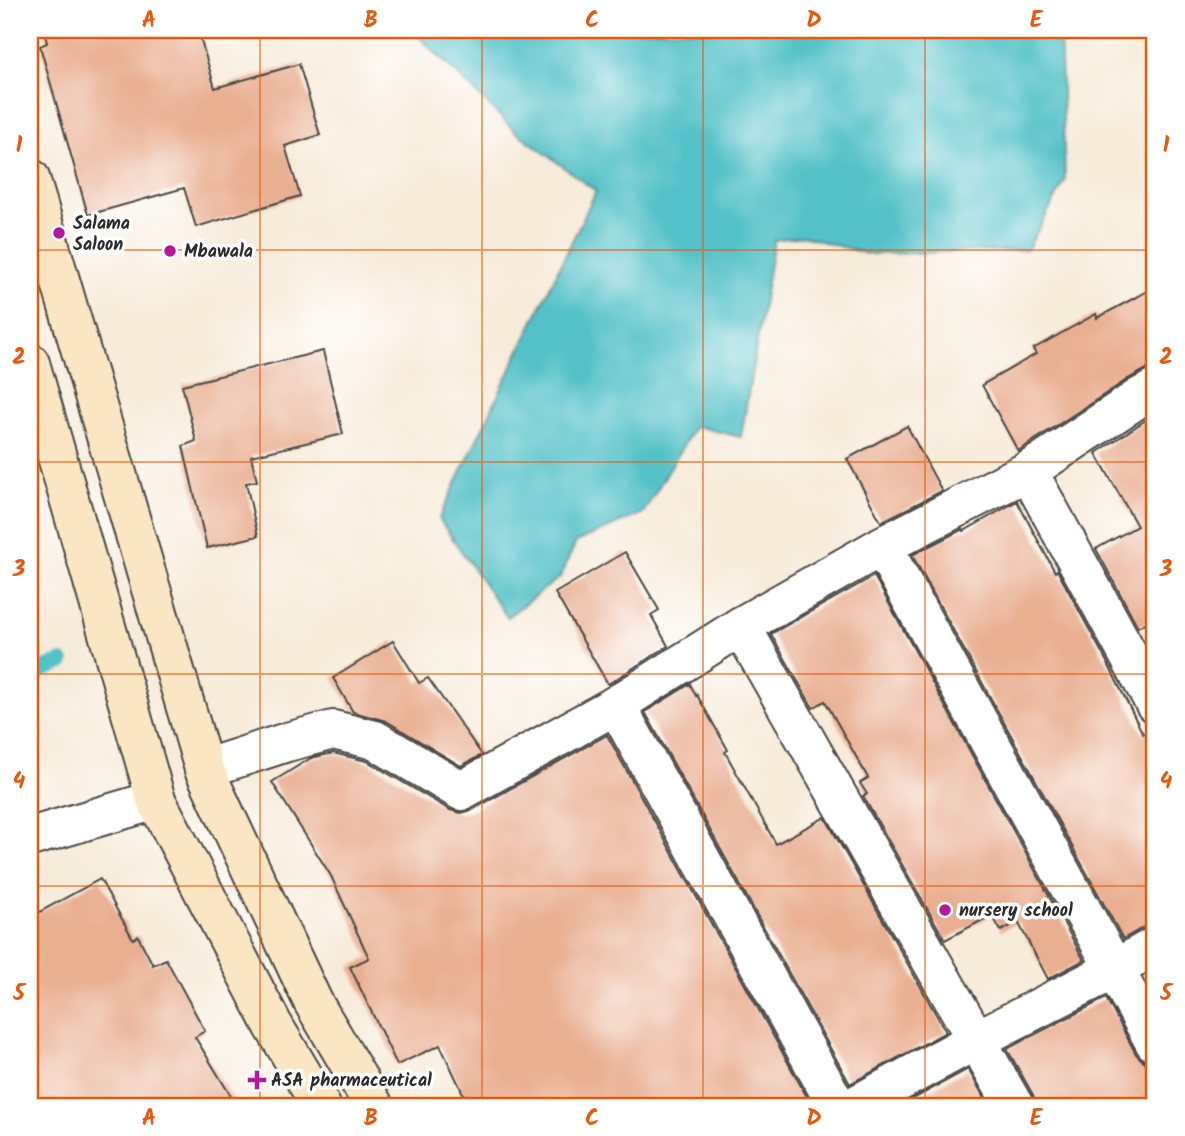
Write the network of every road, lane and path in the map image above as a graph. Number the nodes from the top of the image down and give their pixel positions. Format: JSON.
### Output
{"nodes":[{"id":1,"x":30,"y":178,"type":"edge"},
{"id":2,"x":30,"y":363,"type":"edge"},
{"id":3,"x":1150,"y":402,"type":"edge"},
{"id":4,"x":1028,"y":471,"type":"junction"},
{"id":5,"x":882,"y":547,"type":"junction"},
{"id":6,"x":741,"y":626,"type":"junction"},
{"id":7,"x":1155,"y":704,"type":"edge"},
{"id":8,"x":616,"y":705,"type":"junction"},
{"id":9,"x":204,"y":769,"type":"junction"},
{"id":10,"x":156,"y":800,"type":"junction"},
{"id":11,"x":30,"y":837,"type":"edge"},
{"id":12,"x":1155,"y":946,"type":"edge"},
{"id":13,"x":1115,"y":969,"type":"junction"},
{"id":14,"x":976,"y":1040,"type":"junction"},
{"id":15,"x":1155,"y":1043,"type":"edge"},
{"id":16,"x":321,"y":1106,"type":"edge"},
{"id":17,"x":374,"y":1106,"type":"edge"},
{"id":18,"x":837,"y":1106,"type":"edge"},
{"id":19,"x":854,"y":1106,"type":"edge"},
{"id":20,"x":1014,"y":1106,"type":"edge"}],
"edges":[{"from":1,"to":9,"type":"main road"},
{"from":2,"to":10,"type":"main road"},
{"from":3,"to":4,"type":"street"},
{"from":4,"to":5,"type":"street"},
{"from":4,"to":7,"type":"street"},
{"from":5,"to":6,"type":"street"},
{"from":5,"to":13,"type":"street"},
{"from":6,"to":8,"type":"street"},
{"from":6,"to":14,"type":"street"},
{"from":8,"to":9,"type":"street"},
{"from":8,"to":18,"type":"street"},
{"from":9,"to":17,"type":"main road"},
{"from":10,"to":11,"type":"street"},
{"from":10,"to":16,"type":"main road"},
{"from":12,"to":13,"type":"street"},
{"from":13,"to":14,"type":"street"},
{"from":13,"to":15,"type":"street"},
{"from":14,"to":19,"type":"street"},
{"from":14,"to":20,"type":"street"}]}
